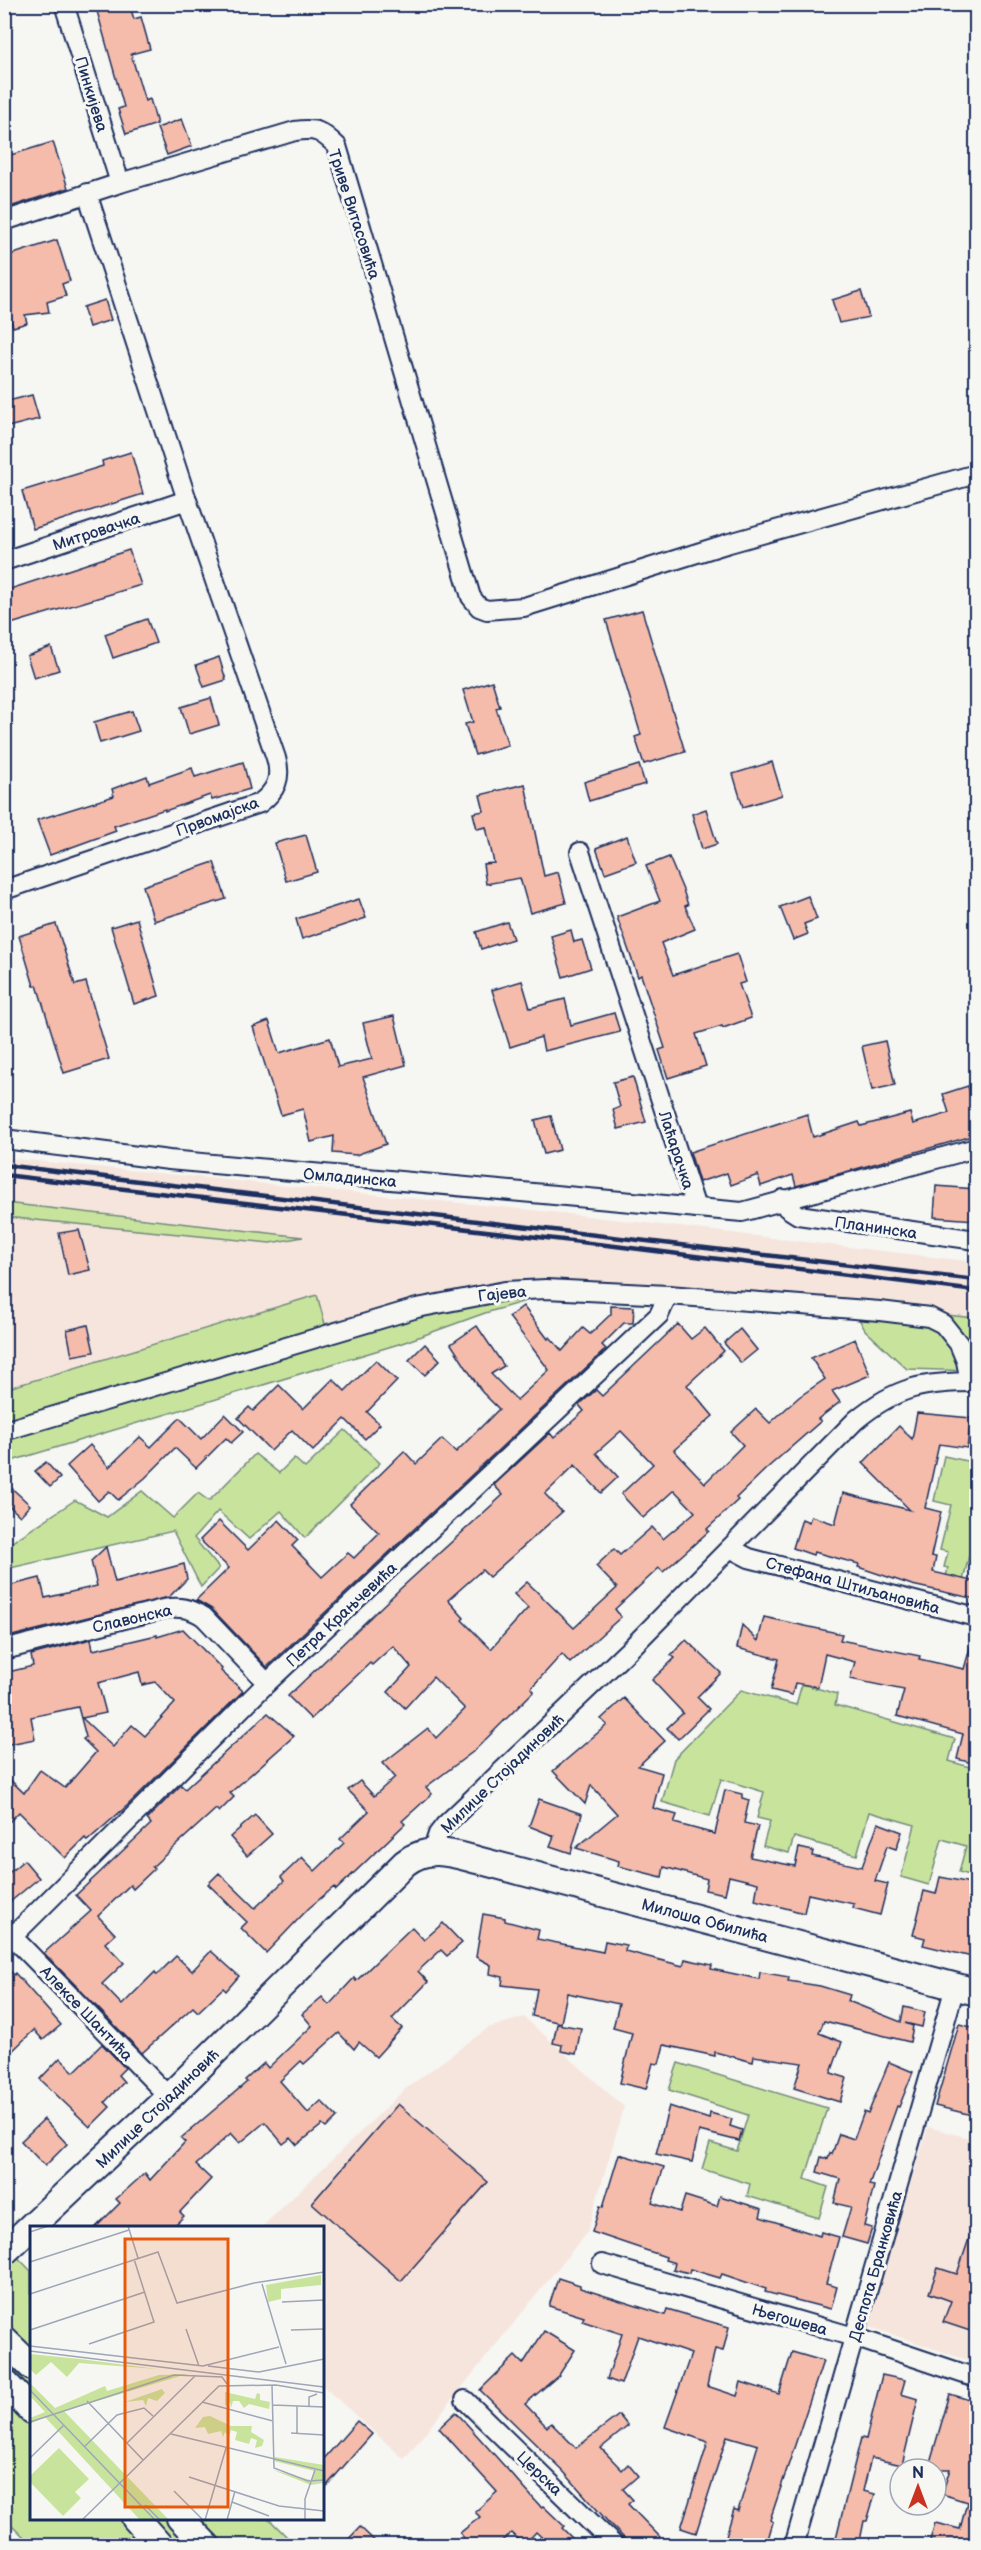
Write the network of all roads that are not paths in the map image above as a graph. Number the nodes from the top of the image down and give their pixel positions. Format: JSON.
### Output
{"nodes":[{"id":1,"x":64,"y":4,"type":"edge"},
{"id":2,"x":120,"y":183,"type":"junction"},
{"id":3,"x":87,"y":193,"type":"junction"},
{"id":4,"x":4,"y":221,"type":"edge"},
{"id":5,"x":976,"y":474,"type":"edge"},
{"id":6,"x":187,"y":500,"type":"junction"},
{"id":7,"x":4,"y":561,"type":"edge"},
{"id":8,"x":580,"y":852,"type":"dead end"},
{"id":9,"x":4,"y":890,"type":"edge"},
{"id":10,"x":4,"y":1139,"type":"edge"},
{"id":11,"x":976,"y":1148,"type":"edge"},
{"id":12,"x":783,"y":1199,"type":"junction"},
{"id":13,"x":696,"y":1208,"type":"junction"},
{"id":14,"x":976,"y":1240,"type":"edge"},
{"id":15,"x":668,"y":1295,"type":"junction"},
{"id":16,"x":973,"y":1382,"type":"edge"},
{"id":17,"x":4,"y":1431,"type":"edge"},
{"id":18,"x":730,"y":1548,"type":"junction"},
{"id":19,"x":976,"y":1617,"type":"edge"},
{"id":20,"x":4,"y":1650,"type":"edge"},
{"id":21,"x":267,"y":1683,"type":"junction"},
{"id":22,"x":432,"y":1852,"type":"junction"},
{"id":23,"x":9,"y":1932,"type":"edge"},
{"id":24,"x":966,"y":1989,"type":"edge"},
{"id":25,"x":169,"y":2097,"type":"junction"},
{"id":26,"x":32,"y":2226,"type":"edge"},
{"id":27,"x":30,"y":2228,"type":"edge"},
{"id":28,"x":4,"y":2252,"type":"edge"},
{"id":29,"x":602,"y":2264,"type":"dead end"},
{"id":30,"x":854,"y":2337,"type":"junction"},
{"id":31,"x":4,"y":2340,"type":"edge"},
{"id":32,"x":30,"y":2365,"type":"edge"},
{"id":33,"x":976,"y":2378,"type":"edge"},
{"id":34,"x":4,"y":2382,"type":"edge"},
{"id":35,"x":465,"y":2400,"type":"dead end"},
{"id":36,"x":30,"y":2409,"type":"edge"},
{"id":37,"x":137,"y":2520,"type":"edge"},
{"id":38,"x":182,"y":2520,"type":"edge"},
{"id":39,"x":160,"y":2546,"type":"edge"},
{"id":40,"x":207,"y":2546,"type":"edge"},
{"id":41,"x":615,"y":2546,"type":"edge"},
{"id":42,"x":794,"y":2546,"type":"edge"}],
"edges":[{"from":1,"to":2,"type":"street","name":"Пинкијева"},
{"from":2,"to":3,"type":"street","name":"Триве Витасовића"},
{"from":2,"to":5,"type":"street","name":"Триве Витасовића"},
{"from":3,"to":4,"type":"street","name":"Триве Витасовића"},
{"from":3,"to":6,"type":"street","name":"Првомајска"},
{"from":6,"to":7,"type":"street","name":"Митровачка"},
{"from":6,"to":9,"type":"street","name":"Првомајска"},
{"from":8,"to":13,"type":"street","name":"Лаћарачка"},
{"from":10,"to":13,"type":"street","name":"Омладинска"},
{"from":11,"to":12,"type":"street","name":"Лаћарачка"},
{"from":12,"to":13,"type":"street","name":"Лаћарачка"},
{"from":12,"to":14,"type":"street","name":"Планинска"},
{"from":15,"to":16,"type":"street","name":"Гајева"},
{"from":15,"to":17,"type":"street","name":"Гајева"},
{"from":15,"to":21,"type":"street","name":"Петра Крањчевића"},
{"from":16,"to":18,"type":"street","name":"Милице Стојадиновић"},
{"from":18,"to":19,"type":"street","name":"Стефана Штиљановића"},
{"from":18,"to":22,"type":"street","name":"Милице Стојадиновић"},
{"from":20,"to":21,"type":"street","name":"Славонска"},
{"from":21,"to":23,"type":"street","name":"Петра Крањчевића"},
{"from":22,"to":24,"type":"street","name":"Милоша Обилића"},
{"from":22,"to":25,"type":"street","name":"Милице Стојадиновић"},
{"from":23,"to":25,"type":"street","name":"Алексе Шантића"},
{"from":24,"to":30,"type":"street","name":"Деспота Бранковића"},
{"from":25,"to":26,"type":"street","name":"Милице Стојадиновић"},
{"from":27,"to":28,"type":"street","name":"Милице Стојадиновић"},
{"from":29,"to":30,"type":"street","name":"Његошева"},
{"from":30,"to":33,"type":"street","name":"Његошева"},
{"from":30,"to":42,"type":"street","name":"Деспота Бранковића"},
{"from":31,"to":32,"type":"street"},
{"from":34,"to":36,"type":"street"},
{"from":35,"to":41,"type":"street","name":"Церска"},
{"from":37,"to":39,"type":"street"},
{"from":38,"to":40,"type":"street"}]}
